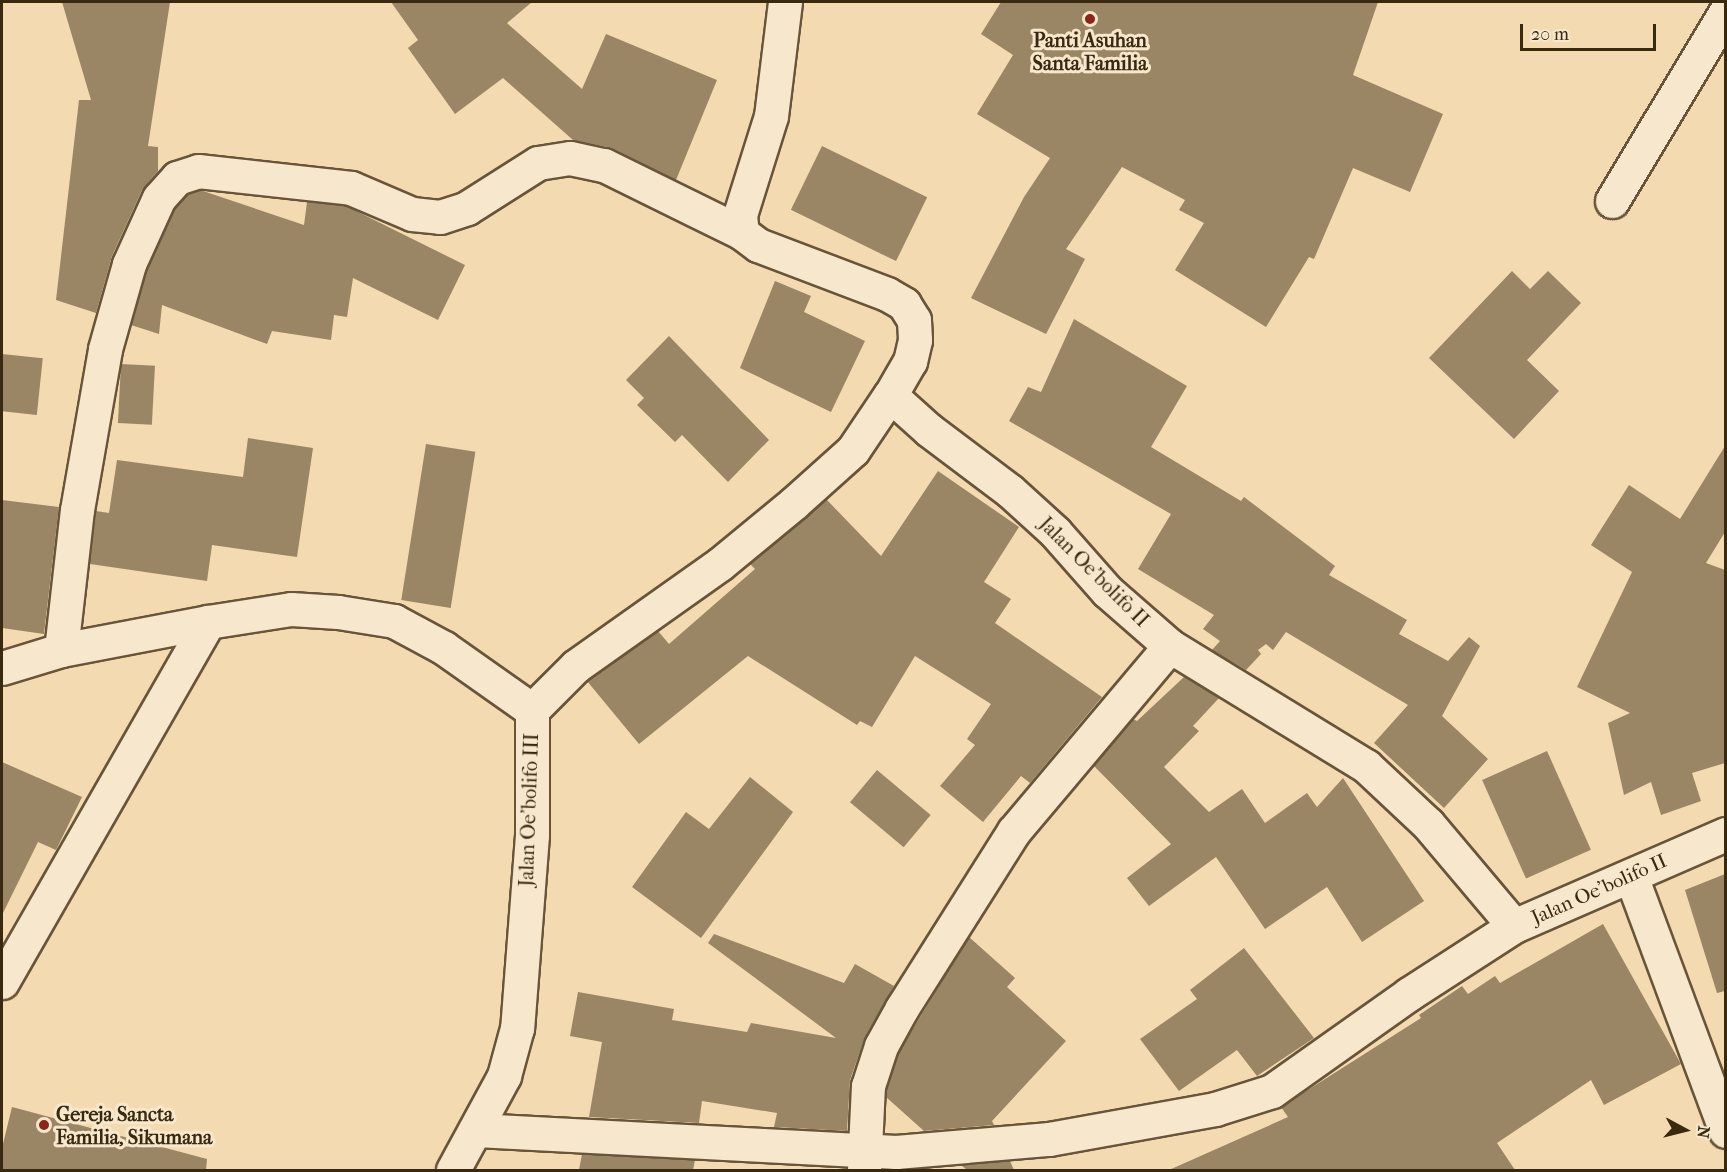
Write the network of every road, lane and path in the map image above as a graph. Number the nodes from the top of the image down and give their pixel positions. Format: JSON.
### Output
{"nodes":[{"id":1,"x":785,"y":2,"type":"edge"},
{"id":2,"x":1725,"y":11,"type":"edge"},
{"id":3,"x":1612,"y":201,"type":"dead end"},
{"id":4,"x":741,"y":233,"type":"junction"},
{"id":5,"x":890,"y":394,"type":"junction"},
{"id":6,"x":208,"y":622,"type":"junction"},
{"id":7,"x":1170,"y":646,"type":"junction"},
{"id":8,"x":61,"y":650,"type":"junction"},
{"id":9,"x":2,"y":669,"type":"edge"},
{"id":10,"x":532,"y":710,"type":"junction"},
{"id":11,"x":1725,"y":834,"type":"edge"},
{"id":12,"x":1631,"y":876,"type":"junction"},
{"id":13,"x":1514,"y":926,"type":"junction"},
{"id":14,"x":2,"y":982,"type":"edge"},
{"id":15,"x":476,"y":1130,"type":"junction"},
{"id":16,"x":1725,"y":1131,"type":"edge"},
{"id":17,"x":863,"y":1161,"type":"edge"},
{"id":18,"x":453,"y":1170,"type":"edge"}],
"edges":[{"from":1,"to":4,"type":"street"},
{"from":2,"to":3,"type":"street"},
{"from":4,"to":5,"type":"street"},
{"from":4,"to":8,"type":"street"},
{"from":5,"to":7,"type":"street","name":"Jalan Oe'bolifo II"},
{"from":5,"to":10,"type":"street"},
{"from":6,"to":8,"type":"street","name":"Jalan Oe'bolifo III"},
{"from":6,"to":10,"type":"street","name":"Jalan Oe'bolifo III"},
{"from":6,"to":14,"type":"street"},
{"from":7,"to":13,"type":"street","name":"Jalan Oe'bolifo II"},
{"from":7,"to":17,"type":"street"},
{"from":8,"to":9,"type":"street","name":"Jalan Oe'bolifo III"},
{"from":10,"to":15,"type":"street","name":"Jalan Oe'bolifo III"},
{"from":11,"to":12,"type":"street","name":"Jalan Oe'bolifo II"},
{"from":12,"to":13,"type":"street","name":"Jalan Oe'bolifo II"},
{"from":12,"to":16,"type":"street"},
{"from":13,"to":17,"type":"street"},
{"from":15,"to":17,"type":"street"},
{"from":15,"to":18,"type":"street","name":"Jalan Oe'bolifo III"}]}
